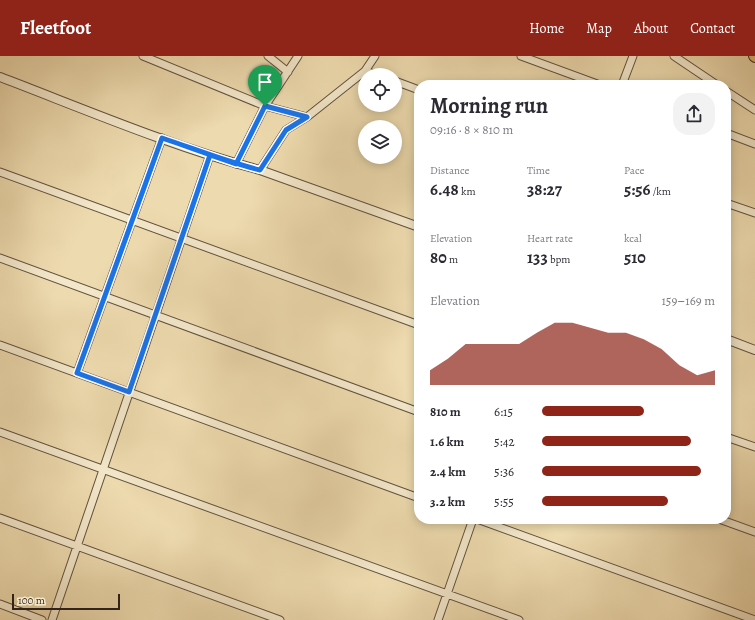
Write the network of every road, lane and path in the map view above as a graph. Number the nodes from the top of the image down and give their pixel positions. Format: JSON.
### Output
{"nodes":[{"id":1,"x":143,"y":56,"type":"edge"},
{"id":2,"x":268,"y":56,"type":"edge"},
{"id":3,"x":298,"y":56,"type":"edge"},
{"id":4,"x":375,"y":56,"type":"edge"},
{"id":5,"x":521,"y":56,"type":"edge"},
{"id":6,"x":633,"y":56,"type":"edge"},
{"id":7,"x":674,"y":56,"type":"edge"},
{"id":8,"x":367,"y":68,"type":"edge"},
{"id":9,"x":288,"y":72,"type":"junction"},
{"id":10,"x":0,"y":77,"type":"edge"},
{"id":11,"x":358,"y":77,"type":"edge"},
{"id":12,"x":586,"y":80,"type":"edge"},
{"id":13,"x":624,"y":80,"type":"edge"},
{"id":14,"x":710,"y":80,"type":"edge"},
{"id":15,"x":402,"y":84,"type":"edge"},
{"id":16,"x":414,"y":88,"type":"edge"},
{"id":17,"x":731,"y":94,"type":"edge"},
{"id":18,"x":265,"y":106,"type":"junction"},
{"id":19,"x":755,"y":110,"type":"edge"},
{"id":20,"x":307,"y":117,"type":"junction"},
{"id":21,"x":731,"y":135,"type":"edge"},
{"id":22,"x":162,"y":138,"type":"junction"},
{"id":23,"x":755,"y":144,"type":"edge"},
{"id":24,"x":210,"y":155,"type":"junction"},
{"id":25,"x":236,"y":164,"type":"junction"},
{"id":26,"x":260,"y":170,"type":"junction"},
{"id":27,"x":0,"y":172,"type":"edge"},
{"id":28,"x":731,"y":204,"type":"edge"},
{"id":29,"x":755,"y":213,"type":"edge"},
{"id":30,"x":132,"y":221,"type":"junction"},
{"id":31,"x":414,"y":226,"type":"edge"},
{"id":32,"x":182,"y":238,"type":"junction"},
{"id":33,"x":0,"y":258,"type":"edge"},
{"id":34,"x":104,"y":296,"type":"junction"},
{"id":35,"x":155,"y":316,"type":"junction"},
{"id":36,"x":414,"y":323,"type":"edge"},
{"id":37,"x":731,"y":341,"type":"edge"},
{"id":38,"x":0,"y":345,"type":"edge"},
{"id":39,"x":755,"y":350,"type":"edge"},
{"id":40,"x":77,"y":373,"type":"junction"},
{"id":41,"x":129,"y":392,"type":"junction"},
{"id":42,"x":414,"y":410,"type":"edge"},
{"id":43,"x":0,"y":432,"type":"edge"},
{"id":44,"x":731,"y":439,"type":"edge"},
{"id":45,"x":755,"y":447,"type":"edge"},
{"id":46,"x":103,"y":470,"type":"junction"},
{"id":47,"x":414,"y":496,"type":"edge"},
{"id":48,"x":0,"y":518,"type":"edge"},
{"id":49,"x":731,"y":523,"type":"edge"},
{"id":50,"x":471,"y":524,"type":"edge"},
{"id":51,"x":491,"y":524,"type":"edge"},
{"id":52,"x":755,"y":532,"type":"edge"},
{"id":53,"x":77,"y":547,"type":"junction"},
{"id":54,"x":447,"y":593,"type":"junction"},
{"id":55,"x":0,"y":604,"type":"edge"},
{"id":56,"x":42,"y":620,"type":"edge"},
{"id":57,"x":52,"y":620,"type":"edge"},
{"id":58,"x":280,"y":620,"type":"edge"},
{"id":59,"x":438,"y":620,"type":"edge"},
{"id":60,"x":519,"y":620,"type":"edge"},
{"id":61,"x":755,"y":620,"type":"edge"}],
"edges":[{"from":1,"to":18,"type":"street"},
{"from":2,"to":9,"type":"street"},
{"from":3,"to":9,"type":"street"},
{"from":4,"to":8,"type":"street"},
{"from":5,"to":12,"type":"street"},
{"from":6,"to":13,"type":"street"},
{"from":7,"to":14,"type":"street"},
{"from":9,"to":18,"type":"street"},
{"from":10,"to":22,"type":"street"},
{"from":11,"to":20,"type":"street"},
{"from":15,"to":16,"type":"street"},
{"from":17,"to":19,"type":"street"},
{"from":18,"to":20,"type":"street"},
{"from":18,"to":25,"type":"street"},
{"from":20,"to":26,"type":"street"},
{"from":21,"to":23,"type":"street"},
{"from":22,"to":24,"type":"street"},
{"from":22,"to":30,"type":"street"},
{"from":24,"to":25,"type":"street"},
{"from":24,"to":32,"type":"street"},
{"from":25,"to":26,"type":"street"},
{"from":26,"to":31,"type":"street"},
{"from":27,"to":30,"type":"street"},
{"from":28,"to":29,"type":"street"},
{"from":30,"to":32,"type":"street"},
{"from":30,"to":34,"type":"street"},
{"from":32,"to":35,"type":"street"},
{"from":32,"to":36,"type":"street"},
{"from":33,"to":34,"type":"street"},
{"from":34,"to":35,"type":"street"},
{"from":34,"to":40,"type":"street"},
{"from":35,"to":41,"type":"street"},
{"from":35,"to":42,"type":"street"},
{"from":37,"to":39,"type":"street"},
{"from":38,"to":40,"type":"street"},
{"from":40,"to":41,"type":"street"},
{"from":41,"to":46,"type":"street"},
{"from":41,"to":47,"type":"street"},
{"from":43,"to":46,"type":"street"},
{"from":44,"to":45,"type":"street"},
{"from":46,"to":53,"type":"street"},
{"from":46,"to":54,"type":"street"},
{"from":48,"to":53,"type":"street"},
{"from":49,"to":52,"type":"street"},
{"from":50,"to":54,"type":"street"},
{"from":51,"to":61,"type":"street"},
{"from":53,"to":57,"type":"street"},
{"from":53,"to":58,"type":"street"},
{"from":54,"to":59,"type":"street"},
{"from":54,"to":60,"type":"street"},
{"from":55,"to":56,"type":"street"}]}
